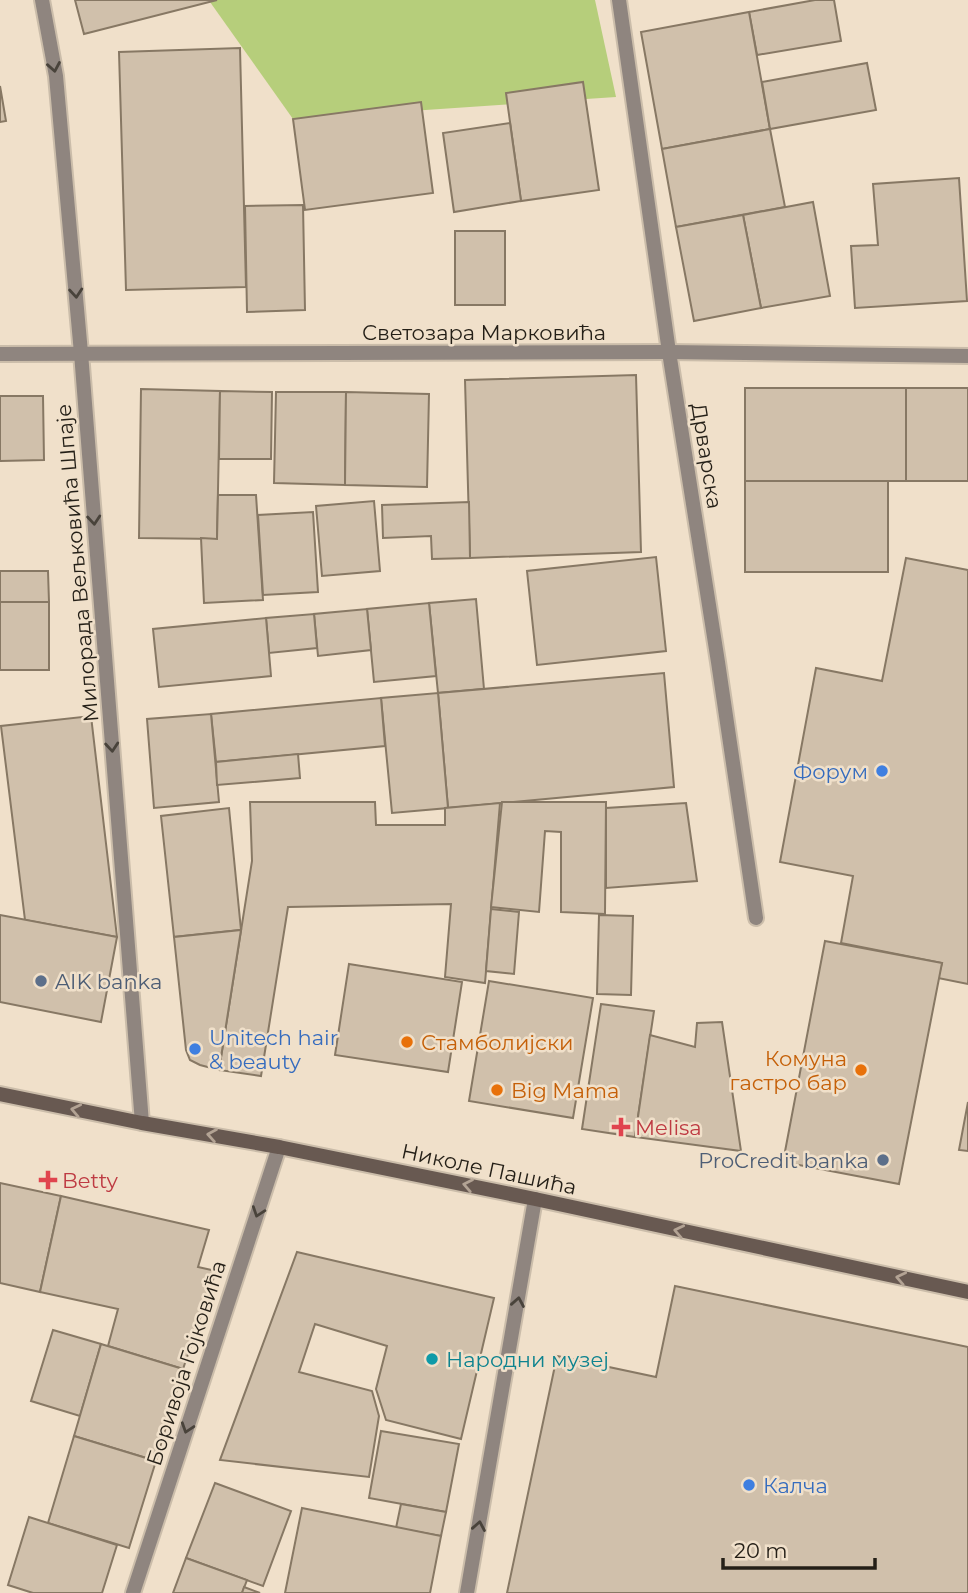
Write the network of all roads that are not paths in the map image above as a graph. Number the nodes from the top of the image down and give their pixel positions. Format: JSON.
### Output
{"nodes":[{"id":1,"x":42,"y":0,"type":"edge"},
{"id":2,"x":619,"y":0,"type":"edge"},
{"id":3,"x":669,"y":352,"type":"junction"},
{"id":4,"x":81,"y":353,"type":"junction"},
{"id":5,"x":0,"y":354,"type":"edge"},
{"id":6,"x":968,"y":356,"type":"edge"},
{"id":7,"x":755,"y":918,"type":"dead end"},
{"id":8,"x":0,"y":1094,"type":"edge"},
{"id":9,"x":142,"y":1124,"type":"junction"},
{"id":10,"x":279,"y":1147,"type":"junction"},
{"id":11,"x":535,"y":1199,"type":"junction"},
{"id":12,"x":968,"y":1292,"type":"edge"},
{"id":13,"x":133,"y":1593,"type":"edge"},
{"id":14,"x":467,"y":1593,"type":"edge"}],
"edges":[{"from":1,"to":4,"type":"street","name":"Милорада Вељковића Шпаје","one_way":true},
{"from":2,"to":3,"type":"street","name":"Дрварска"},
{"from":3,"to":4,"type":"street","name":"Светозара Марковића"},
{"from":3,"to":6,"type":"street","name":"Светозара Марковића"},
{"from":3,"to":7,"type":"street","name":"Дрварска"},
{"from":4,"to":5,"type":"street","name":"Светозара Марковића"},
{"from":4,"to":9,"type":"street","name":"Милорада Вељковића Шпаје","one_way":true},
{"from":9,"to":8,"type":"street","name":"Николе Пашића","one_way":true},
{"from":10,"to":9,"type":"street","name":"Николе Пашића","one_way":true},
{"from":11,"to":10,"type":"street","name":"Николе Пашића","one_way":true},
{"from":10,"to":13,"type":"street","name":"Боривоја Гојковића","one_way":true},
{"from":12,"to":11,"type":"street","name":"Николе Пашића","one_way":true},
{"from":14,"to":11,"type":"street","one_way":true}]}
